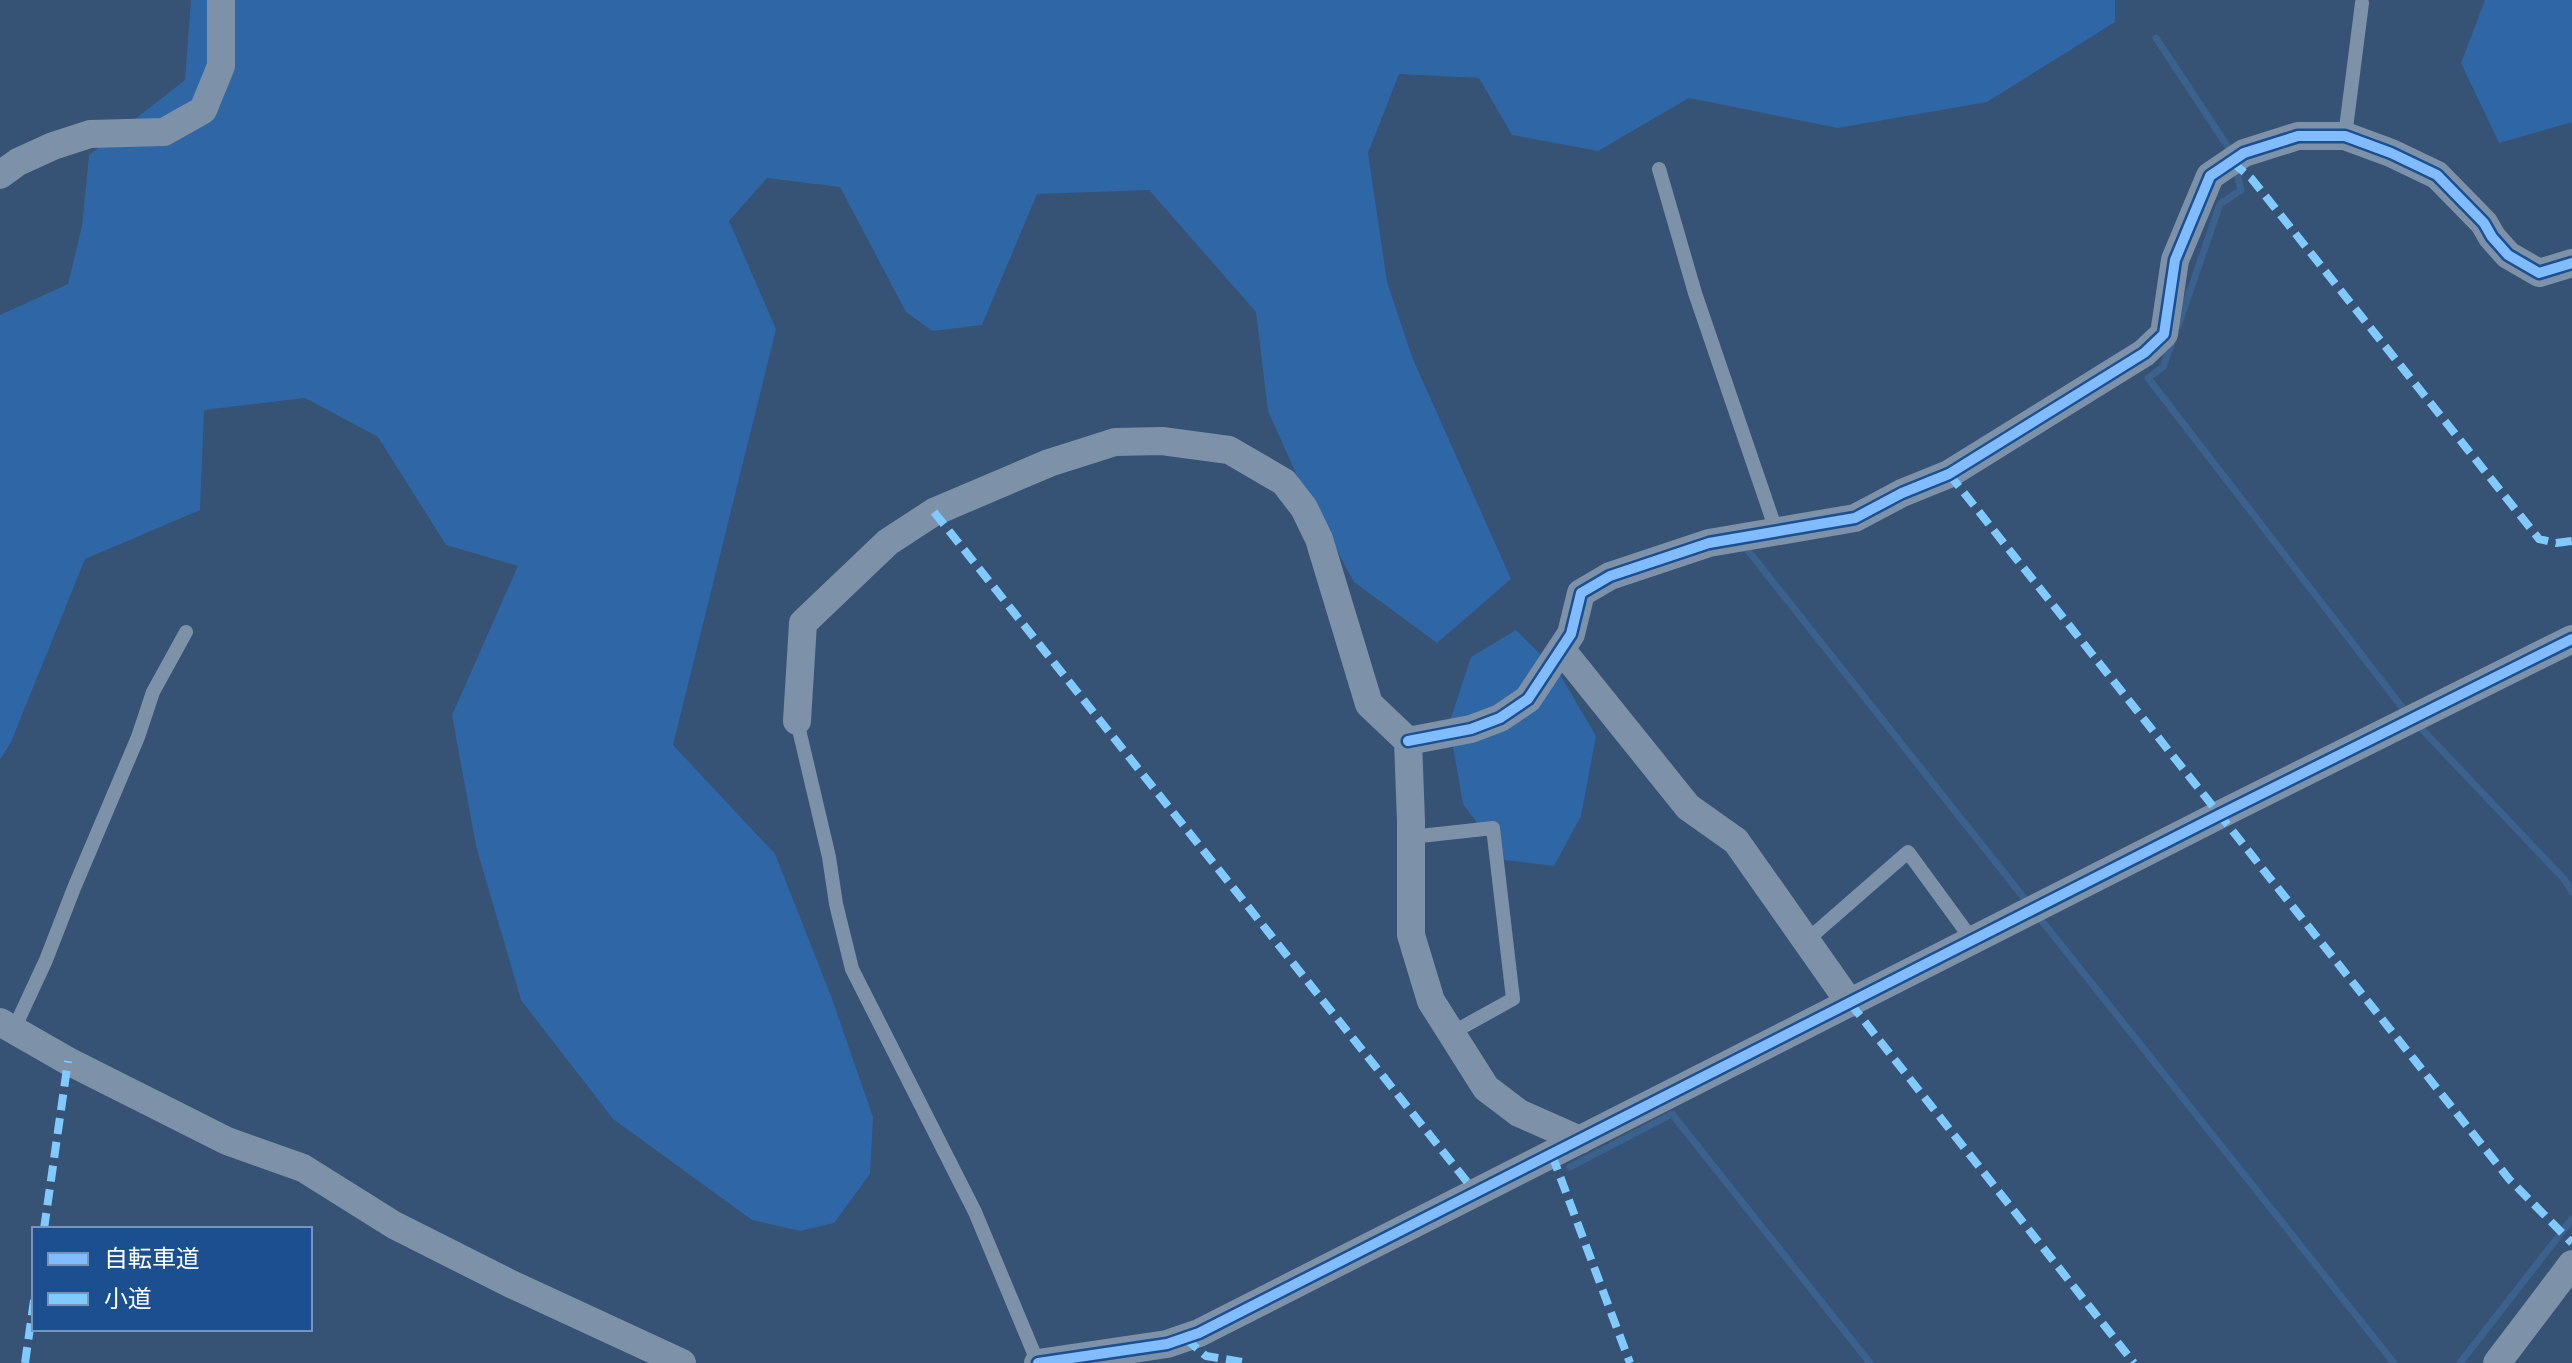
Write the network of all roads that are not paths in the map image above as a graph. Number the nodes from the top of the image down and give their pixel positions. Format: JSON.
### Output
{"nodes":[{"id":1,"x":221,"y":0,"type":"edge"},
{"id":2,"x":2362,"y":3,"type":"dead end"},
{"id":3,"x":2345,"y":136,"type":"junction"},
{"id":4,"x":1659,"y":169,"type":"dead end"},
{"id":5,"x":0,"y":175,"type":"edge"},
{"id":6,"x":2572,"y":263,"type":"edge"},
{"id":7,"x":1776,"y":530,"type":"junction"},
{"id":8,"x":186,"y":632,"type":"dead end"},
{"id":9,"x":2572,"y":639,"type":"edge"},
{"id":10,"x":1561,"y":649,"type":"junction"},
{"id":11,"x":797,"y":721,"type":"joint"},
{"id":12,"x":1408,"y":741,"type":"junction"},
{"id":13,"x":1411,"y":837,"type":"junction"},
{"id":14,"x":1806,"y":941,"type":"junction"},
{"id":15,"x":1973,"y":941,"type":"junction"},
{"id":16,"x":1850,"y":1003,"type":"junction"},
{"id":17,"x":7,"y":1026,"type":"edge"},
{"id":18,"x":1450,"y":1034,"type":"junction"},
{"id":19,"x":1580,"y":1140,"type":"junction"},
{"id":20,"x":2572,"y":1264,"type":"edge"},
{"id":21,"x":682,"y":1363,"type":"edge"},
{"id":22,"x":1038,"y":1363,"type":"edge"},
{"id":23,"x":2497,"y":1363,"type":"edge"}],
"edges":[{"from":1,"to":5,"type":"street"},
{"from":2,"to":3,"type":"lane"},
{"from":3,"to":6,"type":"street"},
{"from":3,"to":7,"type":"street"},
{"from":4,"to":7,"type":"lane"},
{"from":7,"to":10,"type":"street"},
{"from":8,"to":17,"type":"lane"},
{"from":9,"to":15,"type":"street"},
{"from":10,"to":12,"type":"street"},
{"from":10,"to":14,"type":"street"},
{"from":11,"to":12,"type":"street"},
{"from":11,"to":22,"type":"lane"},
{"from":12,"to":13,"type":"street"},
{"from":13,"to":18,"type":"street"},
{"from":13,"to":18,"type":"lane"},
{"from":14,"to":15,"type":"lane"},
{"from":14,"to":16,"type":"street"},
{"from":15,"to":16,"type":"street"},
{"from":16,"to":19,"type":"street"},
{"from":17,"to":21,"type":"street"},
{"from":18,"to":19,"type":"street"},
{"from":19,"to":22,"type":"street"},
{"from":20,"to":23,"type":"street"}]}
